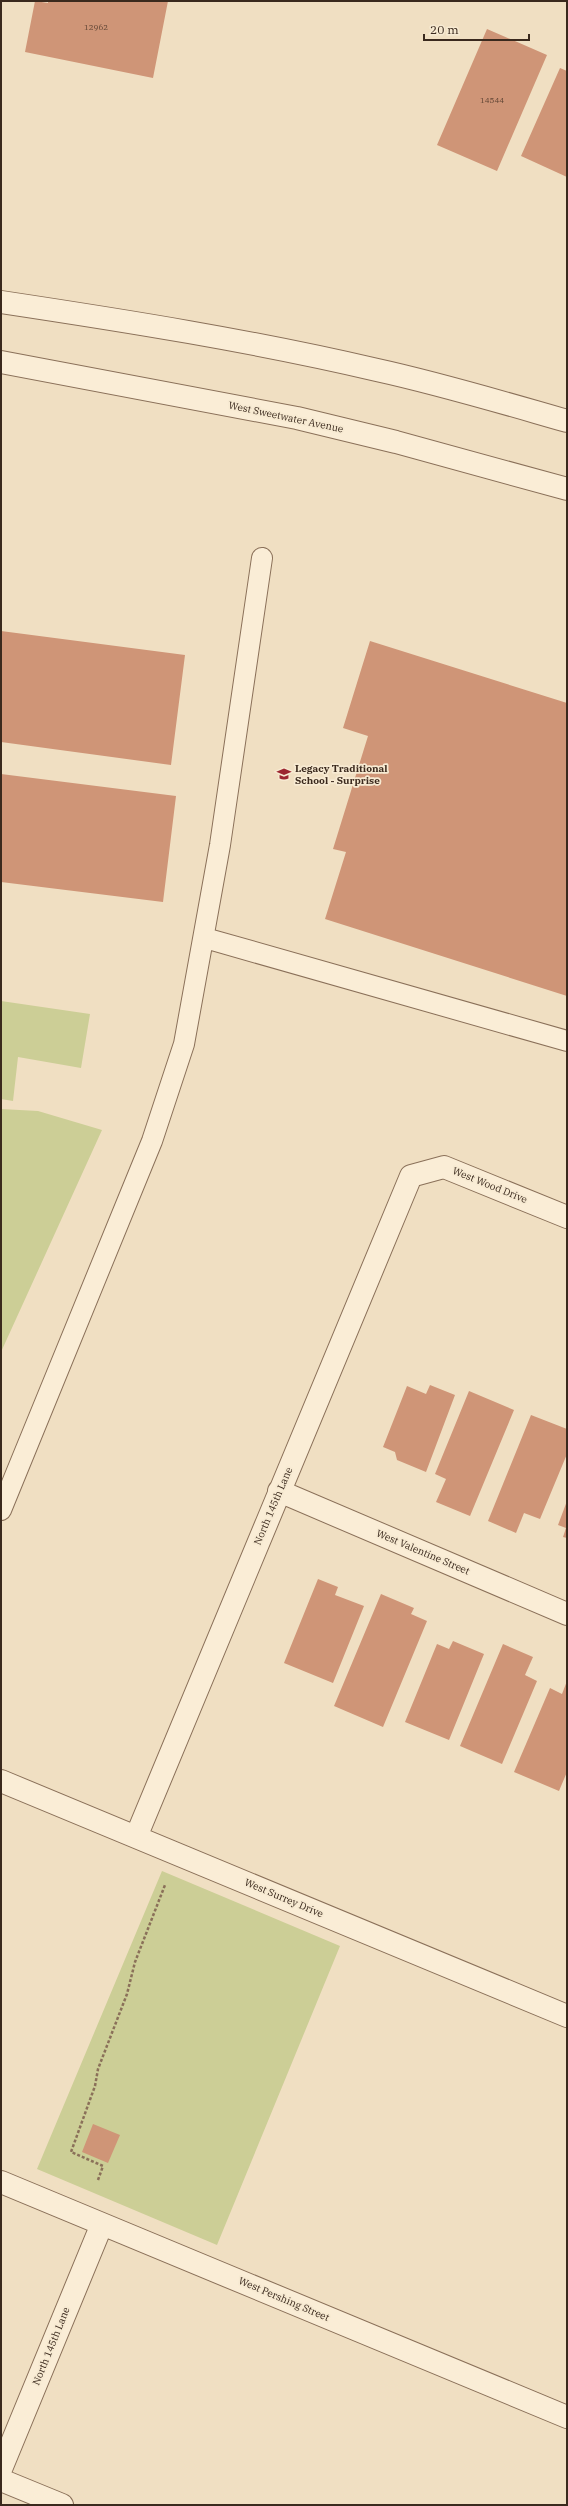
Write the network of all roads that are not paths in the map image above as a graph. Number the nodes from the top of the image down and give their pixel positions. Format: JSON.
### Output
{"nodes":[{"id":1,"x":1,"y":302,"type":"edge"},
{"id":2,"x":1,"y":362,"type":"edge"},
{"id":3,"x":567,"y":421,"type":"edge"},
{"id":4,"x":567,"y":488,"type":"edge"},
{"id":5,"x":262,"y":558,"type":"dead end"},
{"id":6,"x":205,"y":938,"type":"junction"},
{"id":7,"x":567,"y":1041,"type":"edge"},
{"id":8,"x":411,"y":1176,"type":"joint"},
{"id":9,"x":567,"y":1217,"type":"edge"},
{"id":10,"x":279,"y":1491,"type":"junction"},
{"id":11,"x":1,"y":1510,"type":"edge"},
{"id":12,"x":567,"y":1614,"type":"edge"},
{"id":13,"x":1,"y":1781,"type":"edge"},
{"id":14,"x":136,"y":1837,"type":"junction"},
{"id":15,"x":567,"y":2016,"type":"edge"},
{"id":16,"x":1,"y":2182,"type":"edge"},
{"id":17,"x":102,"y":2224,"type":"junction"},
{"id":18,"x":567,"y":2417,"type":"edge"},
{"id":19,"x":1,"y":2469,"type":"edge"},
{"id":20,"x":1,"y":2480,"type":"edge"},
{"id":21,"x":62,"y":2505,"type":"edge"}],
"edges":[{"from":1,"to":3,"type":"street"},
{"from":2,"to":4,"type":"street","name":"West Sweetwater Avenue"},
{"from":5,"to":6,"type":"lane"},
{"from":6,"to":7,"type":"lane"},
{"from":6,"to":11,"type":"lane"},
{"from":8,"to":9,"type":"street","name":"West Wood Drive"},
{"from":8,"to":10,"type":"street","name":"North 145th Lane"},
{"from":10,"to":12,"type":"street","name":"West Valentine Street"},
{"from":10,"to":14,"type":"street","name":"North 145th Lane"},
{"from":13,"to":14,"type":"street","name":"West Surrey Drive"},
{"from":14,"to":15,"type":"street","name":"West Surrey Drive"},
{"from":16,"to":17,"type":"street","name":"West Pershing Street"},
{"from":17,"to":18,"type":"street","name":"West Pershing Street"},
{"from":17,"to":19,"type":"street","name":"North 145th Lane"},
{"from":20,"to":21,"type":"street"}]}
